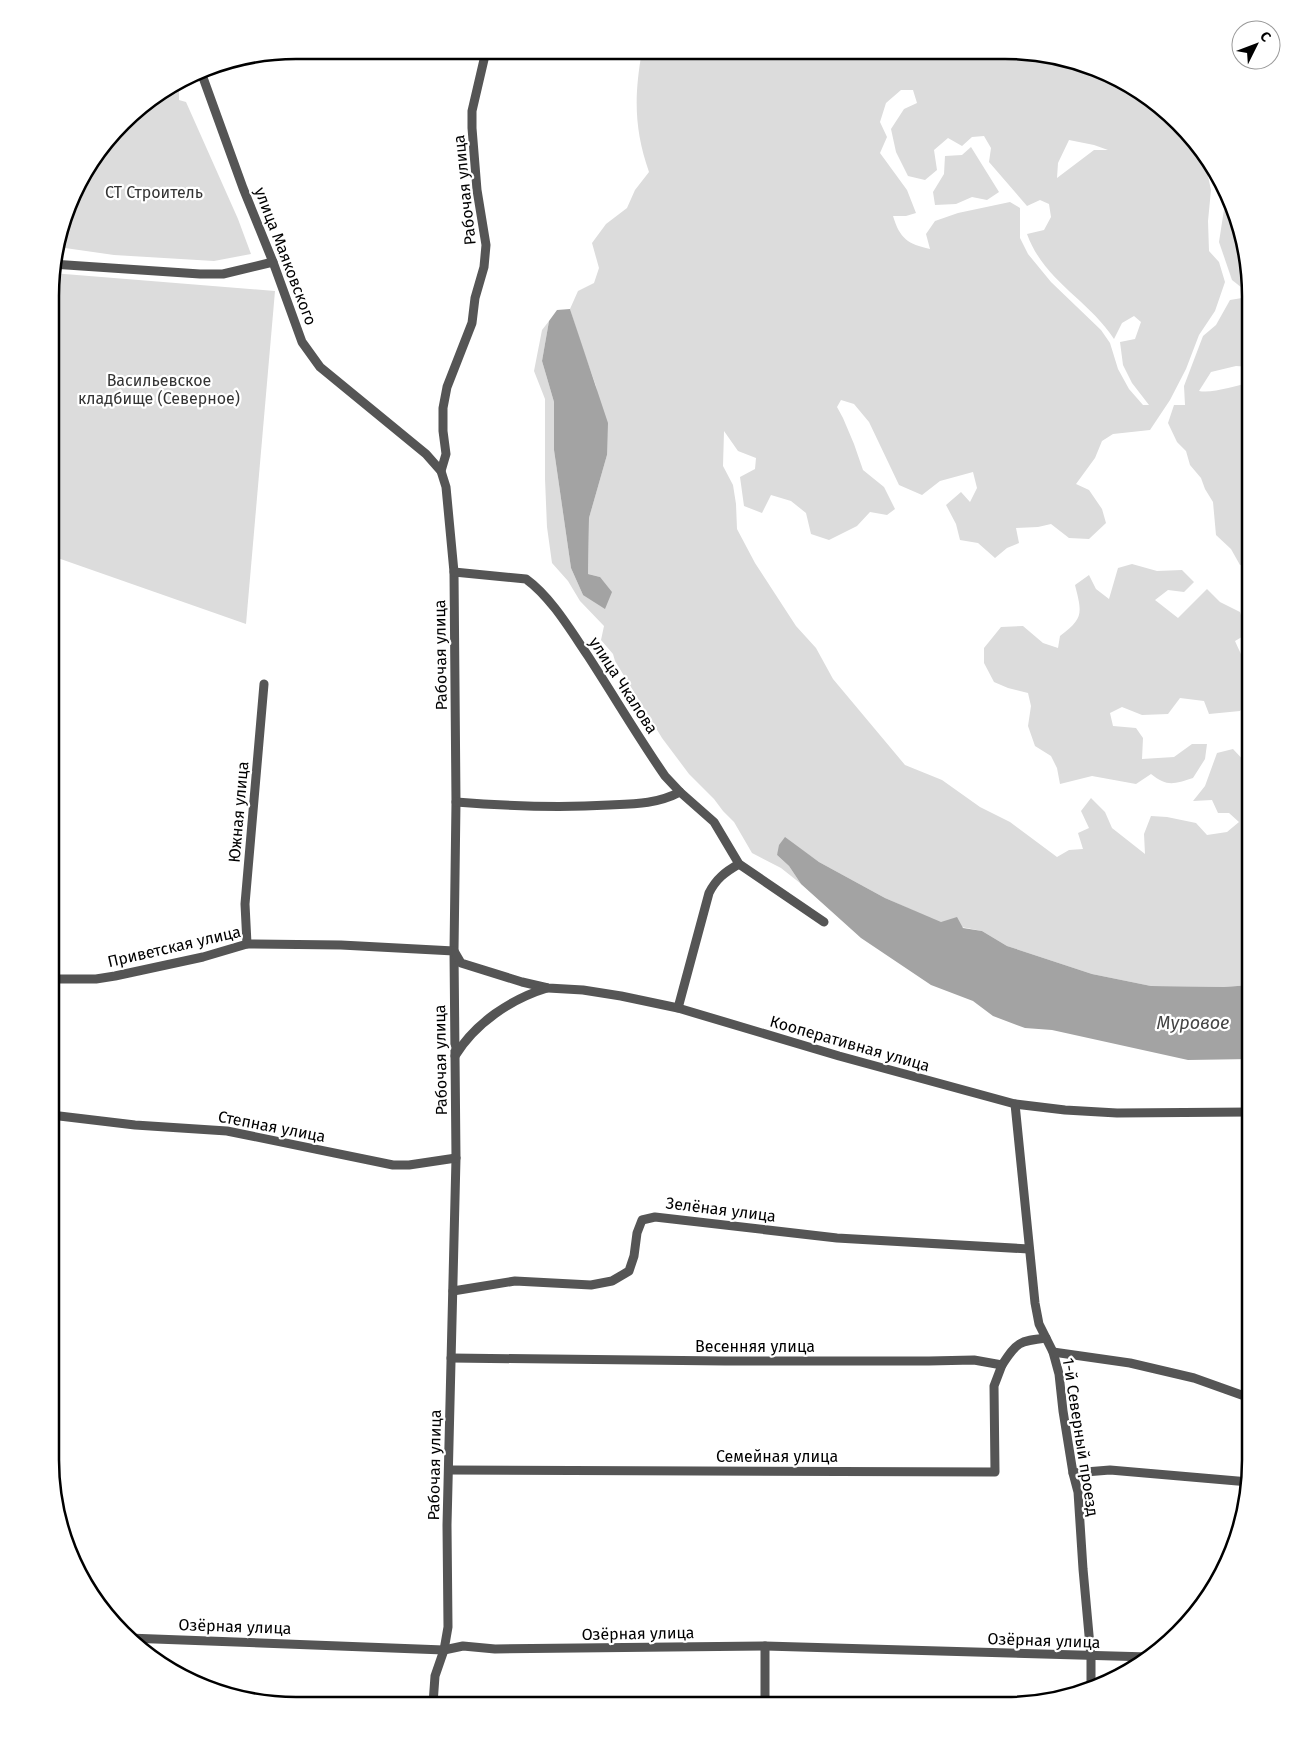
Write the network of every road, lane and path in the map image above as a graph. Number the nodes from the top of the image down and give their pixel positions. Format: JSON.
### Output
{"nodes":[{"id":1,"x":484,"y":59,"type":"edge"},
{"id":2,"x":203,"y":78,"type":"edge"},
{"id":3,"x":273,"y":262,"type":"junction"},
{"id":4,"x":61,"y":265,"type":"edge"},
{"id":5,"x":386,"y":422,"type":"joint"},
{"id":6,"x":441,"y":471,"type":"junction"},
{"id":7,"x":454,"y":572,"type":"junction"},
{"id":8,"x":264,"y":684,"type":"dead end"},
{"id":9,"x":680,"y":792,"type":"junction"},
{"id":10,"x":456,"y":802,"type":"junction"},
{"id":11,"x":739,"y":864,"type":"junction"},
{"id":12,"x":824,"y":922,"type":"dead end"},
{"id":13,"x":247,"y":944,"type":"junction"},
{"id":14,"x":454,"y":951,"type":"junction"},
{"id":15,"x":59,"y":979,"type":"edge"},
{"id":16,"x":548,"y":988,"type":"junction"},
{"id":17,"x":678,"y":1008,"type":"junction"},
{"id":18,"x":455,"y":1056,"type":"junction"},
{"id":19,"x":1015,"y":1104,"type":"junction"},
{"id":20,"x":1242,"y":1112,"type":"edge"},
{"id":21,"x":59,"y":1116,"type":"edge"},
{"id":22,"x":456,"y":1158,"type":"junction"},
{"id":23,"x":1029,"y":1249,"type":"junction"},
{"id":24,"x":453,"y":1291,"type":"junction"},
{"id":25,"x":1046,"y":1338,"type":"junction"},
{"id":26,"x":1053,"y":1352,"type":"junction"},
{"id":27,"x":451,"y":1358,"type":"junction"},
{"id":28,"x":1002,"y":1365,"type":"junction"},
{"id":29,"x":1242,"y":1395,"type":"edge"},
{"id":30,"x":449,"y":1470,"type":"junction"},
{"id":31,"x":1073,"y":1473,"type":"junction"},
{"id":32,"x":1241,"y":1481,"type":"edge"},
{"id":33,"x":138,"y":1638,"type":"edge"},
{"id":34,"x":765,"y":1646,"type":"junction"},
{"id":35,"x":444,"y":1650,"type":"junction"},
{"id":36,"x":1091,"y":1657,"type":"junction"},
{"id":37,"x":1136,"y":1658,"type":"edge"},
{"id":38,"x":1091,"y":1681,"type":"edge"},
{"id":39,"x":434,"y":1697,"type":"edge"},
{"id":40,"x":765,"y":1697,"type":"edge"}],
"edges":[{"from":1,"to":6,"type":"street","name":"Рабочая улица"},
{"from":2,"to":3,"type":"street","name":"улица Маяковского"},
{"from":3,"to":4,"type":"street"},
{"from":3,"to":5,"type":"street","name":"улица Маяковского"},
{"from":5,"to":6,"type":"street","name":"Рабочая улица"},
{"from":6,"to":7,"type":"street","name":"Рабочая улица"},
{"from":7,"to":9,"type":"street","name":"улица Чкалова"},
{"from":7,"to":10,"type":"street","name":"Рабочая улица"},
{"from":8,"to":13,"type":"street","name":"Южная улица"},
{"from":9,"to":10,"type":"street"},
{"from":9,"to":11,"type":"street","name":"улица Чкалова"},
{"from":10,"to":14,"type":"street","name":"Рабочая улица"},
{"from":11,"to":12,"type":"street","name":"улица Чкалова"},
{"from":11,"to":17,"type":"street"},
{"from":13,"to":14,"type":"street","name":"Приветская улица"},
{"from":13,"to":15,"type":"street","name":"Приветская улица"},
{"from":14,"to":16,"type":"street","name":"Кооперативная улица"},
{"from":14,"to":18,"type":"street","name":"Рабочая улица"},
{"from":16,"to":17,"type":"street","name":"Кооперативная улица"},
{"from":16,"to":18,"type":"street"},
{"from":17,"to":19,"type":"street","name":"Кооперативная улица"},
{"from":18,"to":22,"type":"street","name":"Рабочая улица"},
{"from":19,"to":20,"type":"street","name":"Кооперативная улица"},
{"from":19,"to":23,"type":"street","name":"1-й Северный проезд"},
{"from":21,"to":22,"type":"street","name":"Степная улица"},
{"from":22,"to":24,"type":"street","name":"Рабочая улица"},
{"from":23,"to":24,"type":"street","name":"Зелёная улица"},
{"from":23,"to":25,"type":"street","name":"1-й Северный проезд"},
{"from":24,"to":27,"type":"street","name":"Рабочая улица"},
{"from":25,"to":26,"type":"street","name":"1-й Северный проезд"},
{"from":25,"to":28,"type":"street"},
{"from":26,"to":29,"type":"street"},
{"from":26,"to":31,"type":"street","name":"1-й Северный проезд"},
{"from":27,"to":28,"type":"street","name":"Весенняя улица"},
{"from":27,"to":30,"type":"street","name":"Рабочая улица"},
{"from":28,"to":30,"type":"street","name":"Семейная улица"},
{"from":30,"to":35,"type":"street","name":"Рабочая улица"},
{"from":31,"to":32,"type":"street"},
{"from":31,"to":36,"type":"street","name":"1-й Северный проезд"},
{"from":33,"to":35,"type":"street","name":"Озёрная улица"},
{"from":34,"to":35,"type":"street","name":"Озёрная улица"},
{"from":34,"to":36,"type":"street","name":"Озёрная улица"},
{"from":34,"to":40,"type":"street"},
{"from":35,"to":39,"type":"street","name":"Рабочая улица"},
{"from":36,"to":37,"type":"street","name":"Озёрная улица"},
{"from":36,"to":38,"type":"street","name":"1-й Северный проезд"}]}
